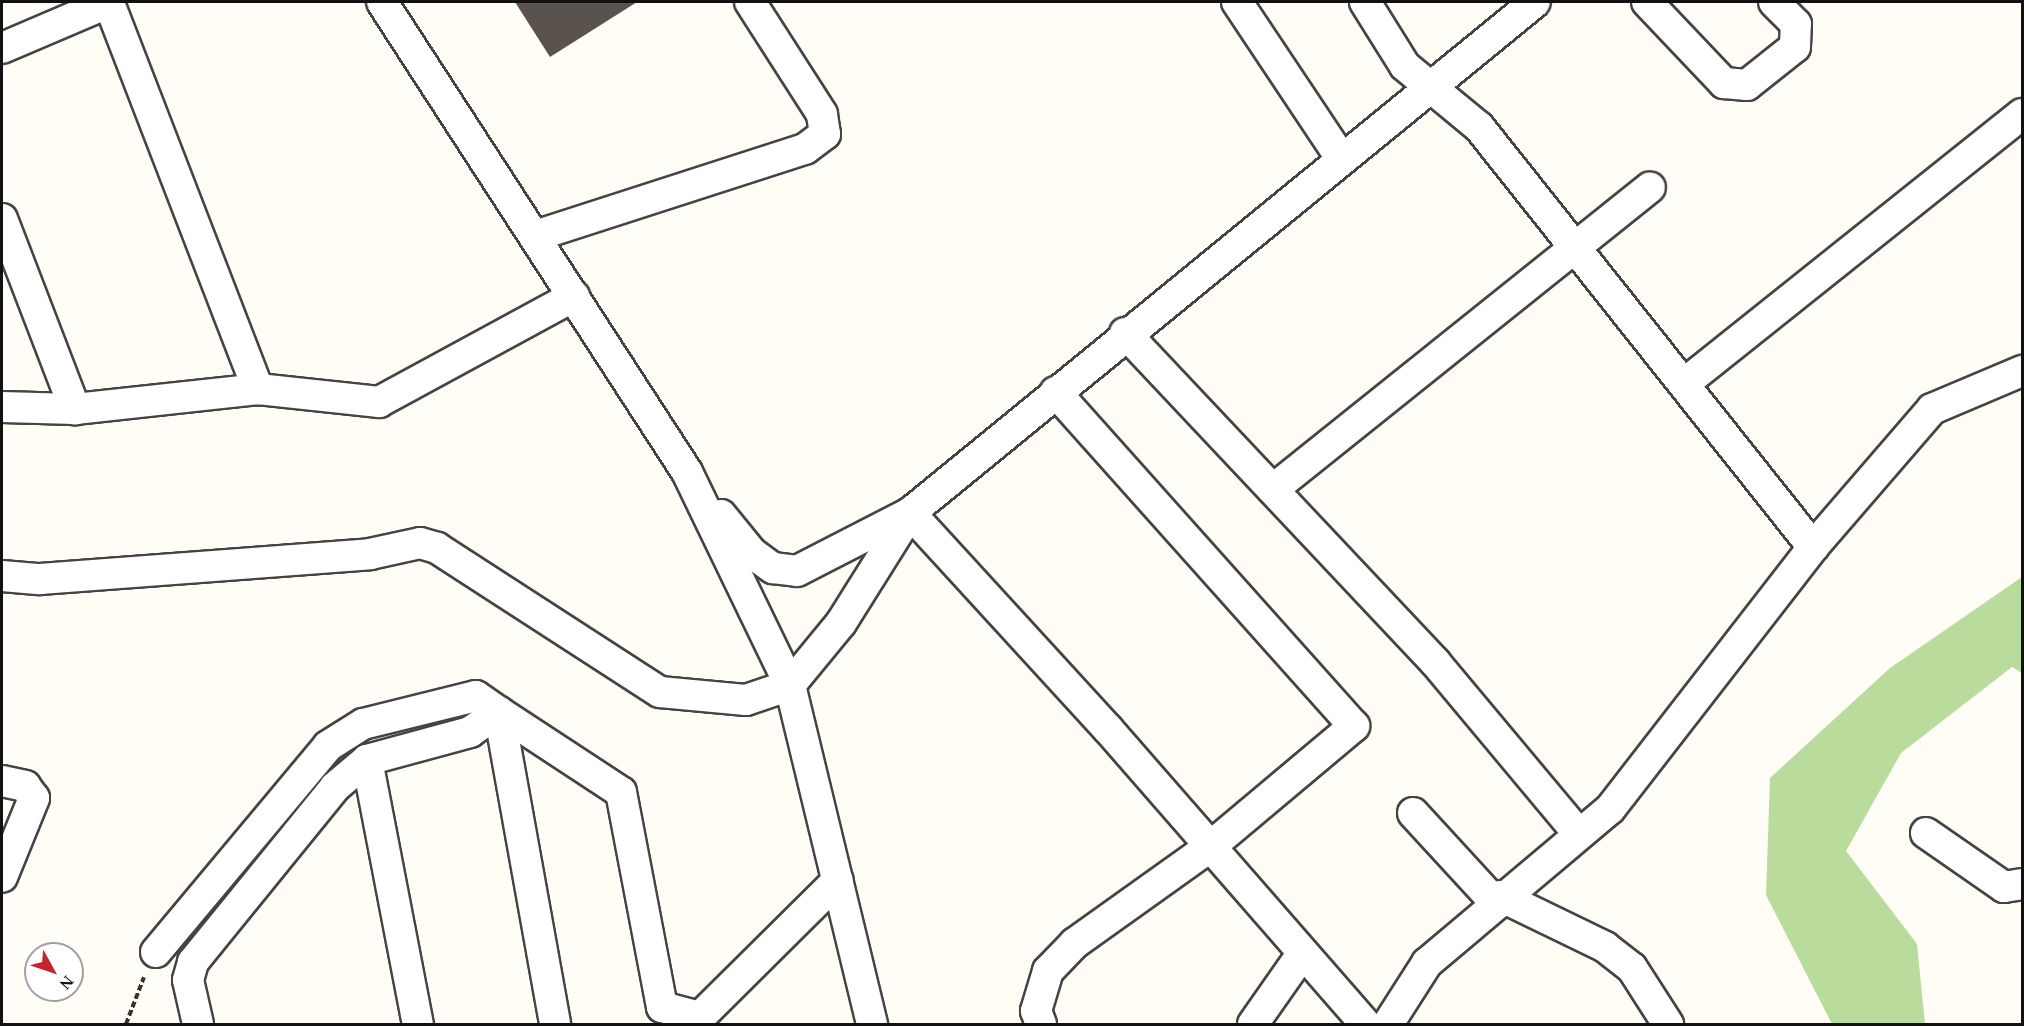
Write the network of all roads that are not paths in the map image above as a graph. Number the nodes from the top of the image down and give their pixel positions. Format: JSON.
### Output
{"nodes":[{"id":1,"x":109,"y":2,"type":"edge"},
{"id":2,"x":382,"y":2,"type":"edge"},
{"id":3,"x":750,"y":2,"type":"edge"},
{"id":4,"x":1237,"y":2,"type":"edge"},
{"id":5,"x":1365,"y":2,"type":"edge"},
{"id":6,"x":1535,"y":2,"type":"edge"},
{"id":7,"x":1647,"y":2,"type":"edge"},
{"id":8,"x":1774,"y":2,"type":"edge"},
{"id":9,"x":2,"y":48,"type":"edge"},
{"id":10,"x":1430,"y":87,"type":"junction"},
{"id":11,"x":2022,"y":114,"type":"edge"},
{"id":12,"x":1341,"y":158,"type":"junction"},
{"id":13,"x":1650,"y":187,"type":"dead end"},
{"id":14,"x":2,"y":219,"type":"edge"},
{"id":15,"x":536,"y":236,"type":"junction"},
{"id":16,"x":1574,"y":248,"type":"junction"},
{"id":17,"x":574,"y":296,"type":"junction"},
{"id":18,"x":1125,"y":333,"type":"junction"},
{"id":19,"x":2022,"y":371,"type":"edge"},
{"id":20,"x":1686,"y":383,"type":"junction"},
{"id":21,"x":258,"y":389,"type":"junction"},
{"id":22,"x":1055,"y":392,"type":"junction"},
{"id":23,"x":2,"y":406,"type":"edge"},
{"id":24,"x":75,"y":409,"type":"junction"},
{"id":25,"x":687,"y":472,"type":"junction"},
{"id":26,"x":1276,"y":487,"type":"junction"},
{"id":27,"x":910,"y":513,"type":"junction"},
{"id":28,"x":1813,"y":547,"type":"junction"},
{"id":29,"x":2,"y":576,"type":"edge"},
{"id":30,"x":790,"y":685,"type":"junction"},
{"id":31,"x":499,"y":712,"type":"junction"},
{"id":32,"x":367,"y":760,"type":"junction"},
{"id":33,"x":2,"y":781,"type":"edge"},
{"id":34,"x":1413,"y":813,"type":"dead end"},
{"id":35,"x":1577,"y":832,"type":"junction"},
{"id":36,"x":1926,"y":833,"type":"dead end"},
{"id":37,"x":1211,"y":846,"type":"junction"},
{"id":38,"x":2,"y":877,"type":"edge"},
{"id":39,"x":838,"y":880,"type":"junction"},
{"id":40,"x":2022,"y":884,"type":"edge"},
{"id":41,"x":1497,"y":899,"type":"junction"},
{"id":42,"x":156,"y":952,"type":"road end"},
{"id":43,"x":1302,"y":954,"type":"junction"},
{"id":44,"x":664,"y":1016,"type":"edge"},
{"id":45,"x":198,"y":1024,"type":"edge"},
{"id":46,"x":418,"y":1024,"type":"edge"},
{"id":47,"x":555,"y":1024,"type":"edge"},
{"id":48,"x":872,"y":1024,"type":"edge"},
{"id":49,"x":1041,"y":1024,"type":"edge"},
{"id":50,"x":1253,"y":1024,"type":"edge"},
{"id":51,"x":1365,"y":1024,"type":"edge"},
{"id":52,"x":1388,"y":1024,"type":"edge"},
{"id":53,"x":1668,"y":1024,"type":"edge"}],
"edges":[{"from":1,"to":9,"type":"street"},
{"from":1,"to":21,"type":"street"},
{"from":2,"to":15,"type":"street"},
{"from":3,"to":15,"type":"street"},
{"from":4,"to":12,"type":"street"},
{"from":5,"to":10,"type":"street"},
{"from":6,"to":10,"type":"street"},
{"from":7,"to":8,"type":"street"},
{"from":10,"to":12,"type":"street"},
{"from":10,"to":16,"type":"street"},
{"from":11,"to":20,"type":"street"},
{"from":12,"to":18,"type":"street"},
{"from":13,"to":16,"type":"street"},
{"from":14,"to":24,"type":"street"},
{"from":15,"to":17,"type":"street"},
{"from":16,"to":20,"type":"street"},
{"from":16,"to":26,"type":"street"},
{"from":17,"to":21,"type":"street"},
{"from":17,"to":25,"type":"street"},
{"from":18,"to":22,"type":"street"},
{"from":18,"to":26,"type":"street"},
{"from":19,"to":28,"type":"street"},
{"from":20,"to":28,"type":"street"},
{"from":21,"to":24,"type":"street"},
{"from":22,"to":27,"type":"street"},
{"from":22,"to":37,"type":"street"},
{"from":23,"to":24,"type":"street"},
{"from":25,"to":27,"type":"street"},
{"from":25,"to":30,"type":"street"},
{"from":26,"to":35,"type":"street"},
{"from":27,"to":30,"type":"street"},
{"from":27,"to":37,"type":"street"},
{"from":28,"to":35,"type":"street"},
{"from":29,"to":30,"type":"street"},
{"from":30,"to":39,"type":"street"},
{"from":31,"to":32,"type":"street"},
{"from":31,"to":42,"type":"street"},
{"from":31,"to":44,"type":"street"},
{"from":31,"to":47,"type":"street"},
{"from":32,"to":45,"type":"street"},
{"from":32,"to":46,"type":"street"},
{"from":33,"to":38,"type":"street"},
{"from":34,"to":41,"type":"street"},
{"from":35,"to":41,"type":"street"},
{"from":36,"to":40,"type":"street"},
{"from":37,"to":43,"type":"street"},
{"from":37,"to":49,"type":"street"},
{"from":39,"to":44,"type":"street"},
{"from":39,"to":48,"type":"street"},
{"from":41,"to":52,"type":"street"},
{"from":41,"to":53,"type":"street"},
{"from":43,"to":50,"type":"street"},
{"from":43,"to":51,"type":"street"}]}
